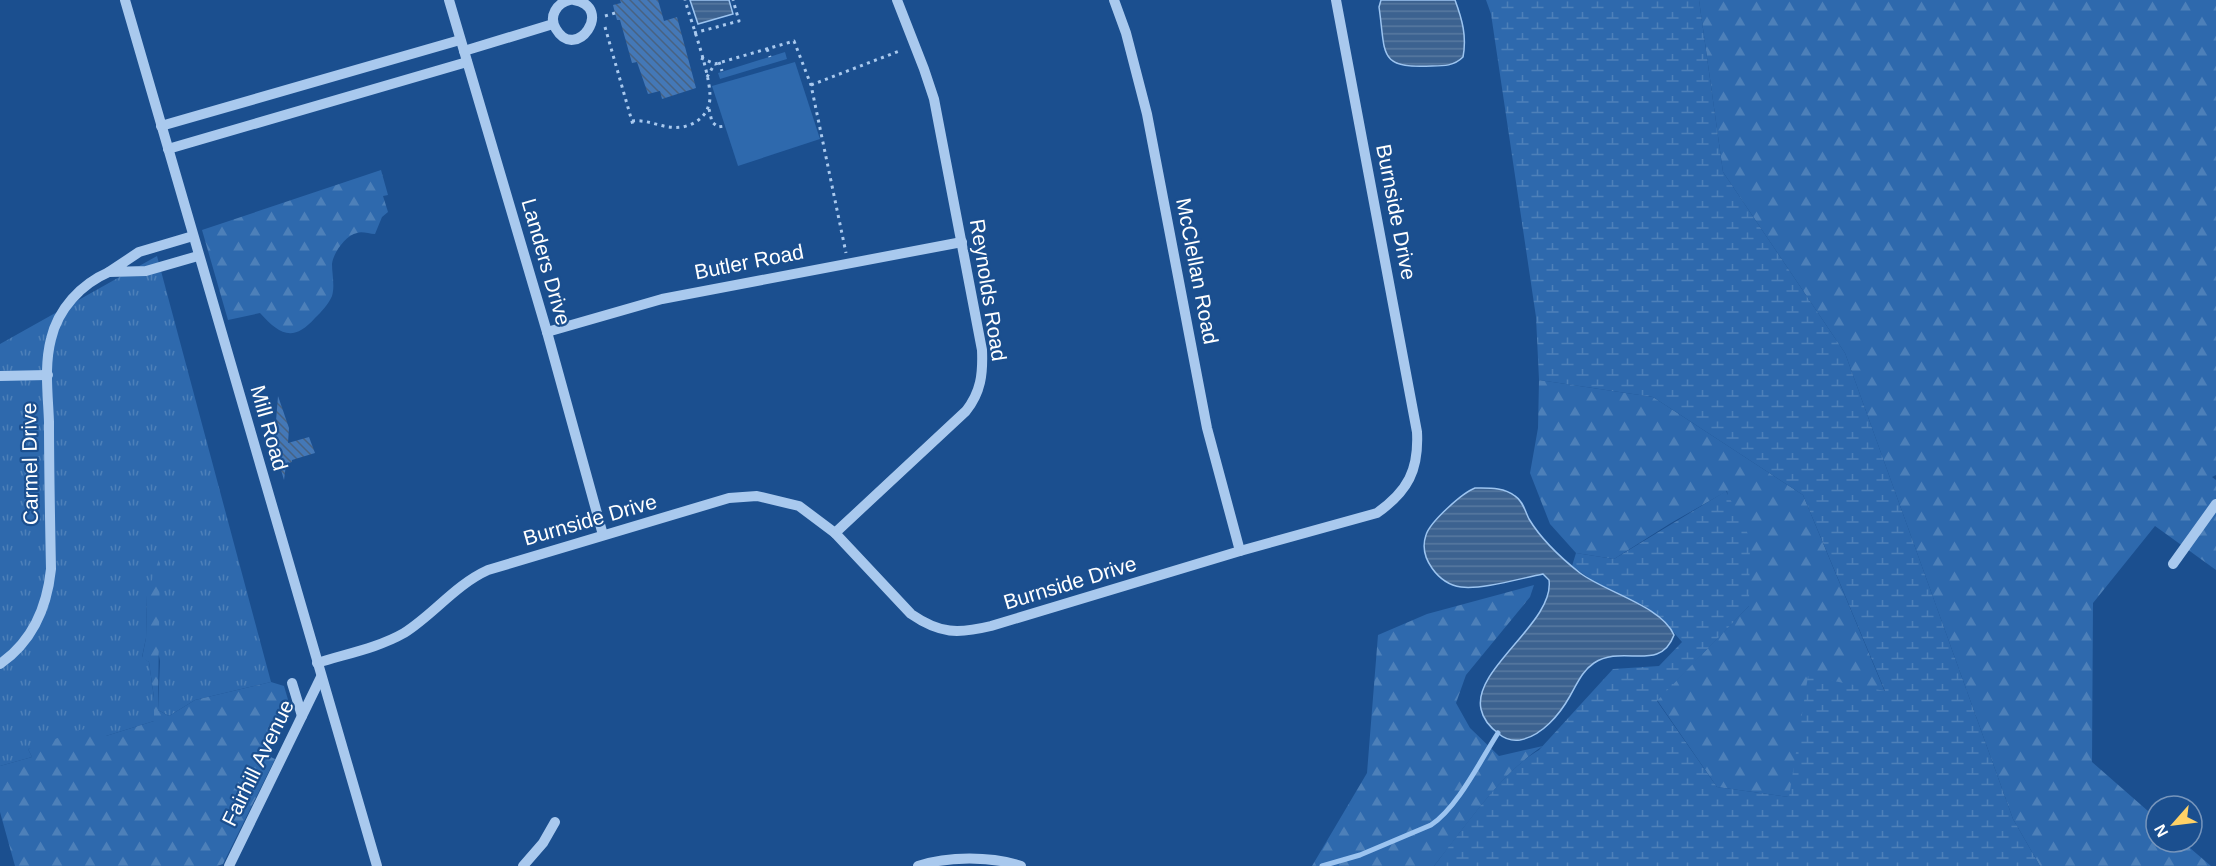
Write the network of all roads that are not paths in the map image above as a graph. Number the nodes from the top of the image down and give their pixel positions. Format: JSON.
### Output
{"nodes":[{"id":1,"x":125,"y":0,"type":"edge"},
{"id":2,"x":449,"y":0,"type":"edge"},
{"id":3,"x":572,"y":0,"type":"edge"},
{"id":4,"x":897,"y":0,"type":"edge"},
{"id":5,"x":1114,"y":0,"type":"edge"},
{"id":6,"x":1336,"y":0,"type":"edge"},
{"id":7,"x":553,"y":24,"type":"junction"},
{"id":8,"x":464,"y":51,"type":"junction"},
{"id":9,"x":161,"y":126,"type":"junction"},
{"id":10,"x":168,"y":149,"type":"junction"},
{"id":11,"x":193,"y":236,"type":"junction"},
{"id":12,"x":962,"y":242,"type":"junction"},
{"id":13,"x":198,"y":256,"type":"junction"},
{"id":14,"x":109,"y":272,"type":"junction"},
{"id":15,"x":547,"y":332,"type":"junction"},
{"id":16,"x":48,"y":375,"type":"junction"},
{"id":17,"x":0,"y":376,"type":"edge"},
{"id":18,"x":2216,"y":504,"type":"edge"},
{"id":19,"x":835,"y":533,"type":"junction"},
{"id":20,"x":603,"y":535,"type":"junction"},
{"id":21,"x":1240,"y":551,"type":"junction"},
{"id":22,"x":2173,"y":564,"type":"dead end"},
{"id":23,"x":317,"y":663,"type":"junction"},
{"id":24,"x":0,"y":664,"type":"edge"},
{"id":25,"x":321,"y":677,"type":"junction"},
{"id":26,"x":292,"y":683,"type":"dead end"},
{"id":27,"x":302,"y":716,"type":"junction"},
{"id":28,"x":555,"y":822,"type":"dead end"},
{"id":29,"x":229,"y":866,"type":"edge"},
{"id":30,"x":376,"y":866,"type":"edge"},
{"id":31,"x":523,"y":866,"type":"edge"},
{"id":32,"x":918,"y":866,"type":"edge"},
{"id":33,"x":1021,"y":866,"type":"edge"}],
"edges":[{"from":1,"to":9,"type":"street","name":"Mill Road"},
{"from":2,"to":8,"type":"street","name":"Landers Drive"},
{"from":3,"to":7,"type":"street"},
{"from":3,"to":7,"type":"street"},
{"from":4,"to":12,"type":"street","name":"Reynolds Road"},
{"from":5,"to":21,"type":"street","name":"McClellan Road"},
{"from":6,"to":21,"type":"street","name":"Burnside Drive"},
{"from":7,"to":8,"type":"street"},
{"from":8,"to":9,"type":"street"},
{"from":8,"to":10,"type":"street"},
{"from":8,"to":15,"type":"street","name":"Landers Drive"},
{"from":9,"to":10,"type":"street","name":"Mill Road"},
{"from":10,"to":11,"type":"street","name":"Mill Road"},
{"from":11,"to":13,"type":"street","name":"Mill Road"},
{"from":11,"to":14,"type":"street","name":"Carmel Drive"},
{"from":12,"to":15,"type":"street","name":"Butler Road"},
{"from":12,"to":19,"type":"street","name":"Reynolds Road"},
{"from":13,"to":14,"type":"street","name":"Carmel Drive"},
{"from":13,"to":23,"type":"street","name":"Mill Road"},
{"from":14,"to":16,"type":"street","name":"Carmel Drive"},
{"from":15,"to":20,"type":"street","name":"Landers Drive"},
{"from":16,"to":17,"type":"street"},
{"from":16,"to":24,"type":"street","name":"Carmel Drive"},
{"from":18,"to":22,"type":"street"},
{"from":19,"to":20,"type":"street","name":"Burnside Drive"},
{"from":19,"to":21,"type":"street","name":"Burnside Drive"},
{"from":20,"to":23,"type":"street","name":"Burnside Drive"},
{"from":23,"to":25,"type":"street","name":"Mill Road"},
{"from":25,"to":27,"type":"street","name":"Fairhill Avenue"},
{"from":25,"to":30,"type":"street","name":"Mill Road"},
{"from":26,"to":27,"type":"street"},
{"from":27,"to":29,"type":"street","name":"Fairhill Avenue"},
{"from":28,"to":31,"type":"street"},
{"from":32,"to":33,"type":"street"}]}
